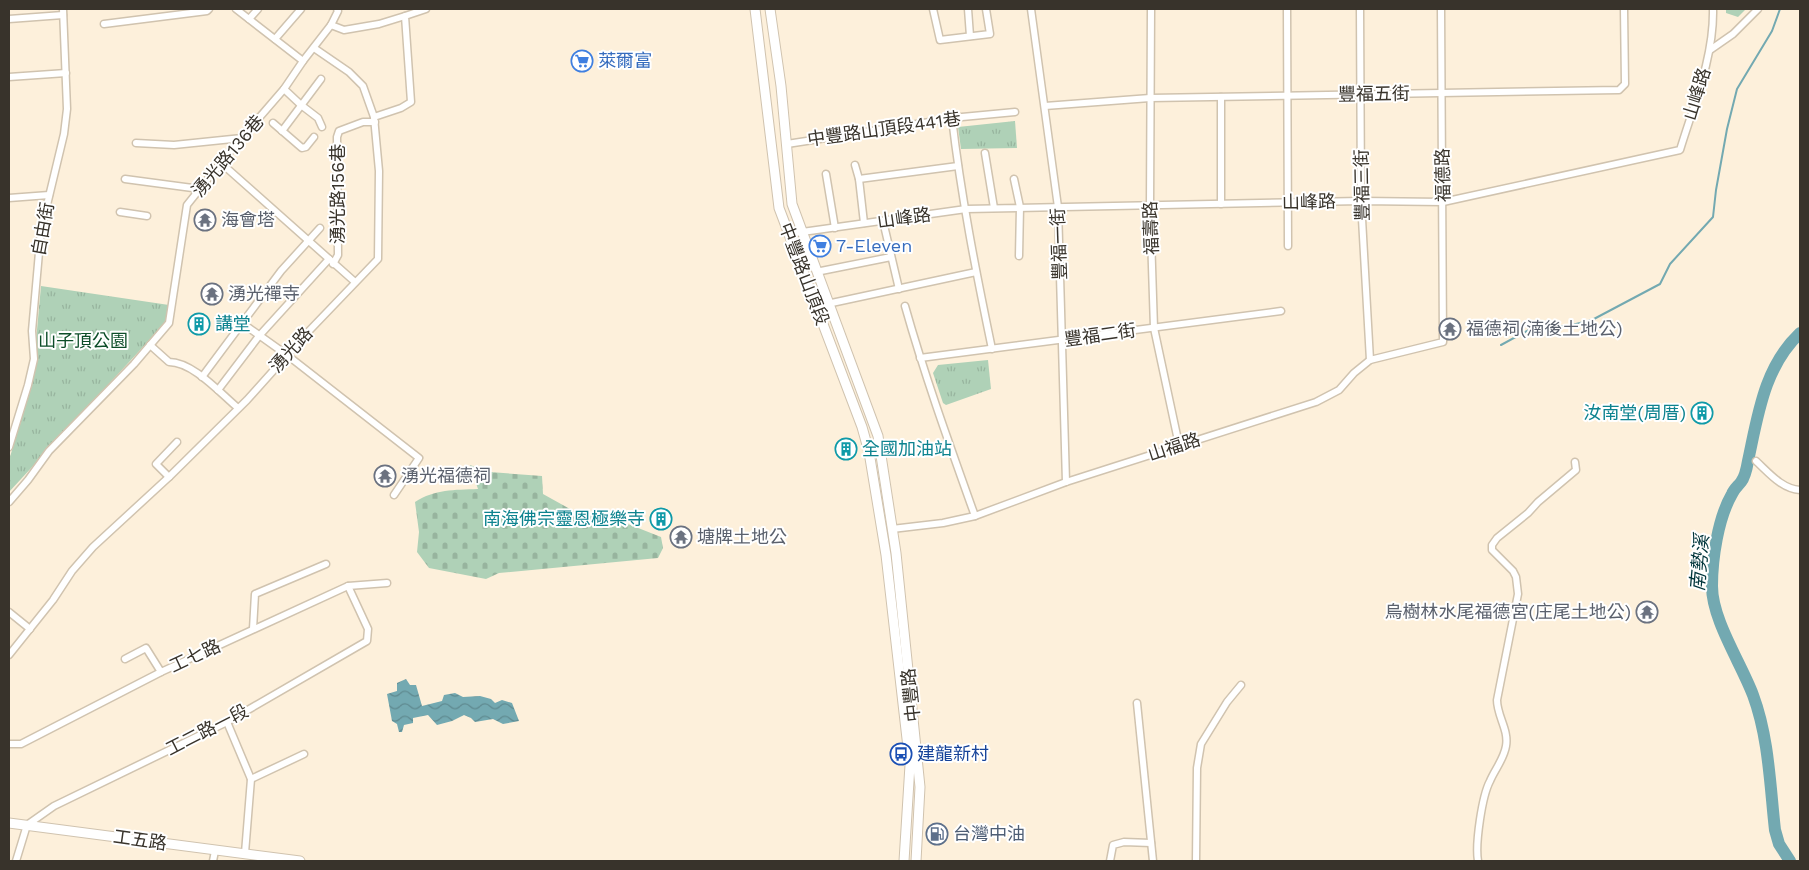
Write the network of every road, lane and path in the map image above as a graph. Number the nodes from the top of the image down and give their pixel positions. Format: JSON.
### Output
{"nodes":[{"id":1,"x":209,"y":9,"type":"edge"},
{"id":2,"x":236,"y":9,"type":"edge"},
{"id":3,"x":258,"y":9,"type":"edge"},
{"id":4,"x":301,"y":9,"type":"edge"},
{"id":5,"x":337,"y":9,"type":"edge"},
{"id":6,"x":426,"y":9,"type":"edge"},
{"id":7,"x":755,"y":9,"type":"edge"},
{"id":8,"x":770,"y":9,"type":"edge"},
{"id":9,"x":933,"y":9,"type":"edge"},
{"id":10,"x":968,"y":9,"type":"edge"},
{"id":11,"x":986,"y":9,"type":"edge"},
{"id":12,"x":1031,"y":9,"type":"edge"},
{"id":13,"x":1150,"y":9,"type":"edge"},
{"id":14,"x":1287,"y":9,"type":"edge"},
{"id":15,"x":1360,"y":9,"type":"edge"},
{"id":16,"x":1441,"y":9,"type":"edge"},
{"id":17,"x":1624,"y":9,"type":"edge"},
{"id":18,"x":1713,"y":9,"type":"edge"},
{"id":19,"x":1758,"y":9,"type":"edge"},
{"id":20,"x":63,"y":12,"type":"edge"},
{"id":21,"x":405,"y":16,"type":"junction"},
{"id":22,"x":9,"y":19,"type":"edge"},
{"id":23,"x":249,"y":19,"type":"junction"},
{"id":24,"x":104,"y":24,"type":"dead end"},
{"id":25,"x":331,"y":25,"type":"junction"},
{"id":26,"x":970,"y":36,"type":"junction"},
{"id":27,"x":275,"y":39,"type":"junction"},
{"id":28,"x":314,"y":48,"type":"junction"},
{"id":29,"x":1710,"y":50,"type":"junction"},
{"id":30,"x":303,"y":62,"type":"junction"},
{"id":31,"x":66,"y":73,"type":"junction"},
{"id":32,"x":9,"y":77,"type":"edge"},
{"id":33,"x":321,"y":79,"type":"dead end"},
{"id":34,"x":284,"y":89,"type":"junction"},
{"id":35,"x":1361,"y":94,"type":"junction"},
{"id":36,"x":1442,"y":94,"type":"junction"},
{"id":37,"x":1286,"y":95,"type":"junction"},
{"id":38,"x":1221,"y":96,"type":"junction"},
{"id":39,"x":1150,"y":98,"type":"junction"},
{"id":40,"x":301,"y":105,"type":"junction"},
{"id":41,"x":1045,"y":106,"type":"junction"},
{"id":42,"x":1015,"y":112,"type":"dead end"},
{"id":43,"x":952,"y":118,"type":"junction"},
{"id":44,"x":374,"y":119,"type":"junction"},
{"id":45,"x":272,"y":122,"type":"dead end"},
{"id":46,"x":322,"y":127,"type":"dead end"},
{"id":47,"x":282,"y":131,"type":"junction"},
{"id":48,"x":314,"y":137,"type":"dead end"},
{"id":49,"x":242,"y":138,"type":"junction"},
{"id":50,"x":136,"y":144,"type":"dead end"},
{"id":51,"x":787,"y":144,"type":"junction"},
{"id":52,"x":985,"y":154,"type":"dead end"},
{"id":53,"x":221,"y":163,"type":"junction"},
{"id":54,"x":855,"y":165,"type":"dead end"},
{"id":55,"x":958,"y":166,"type":"junction"},
{"id":56,"x":826,"y":174,"type":"dead end"},
{"id":57,"x":125,"y":179,"type":"dead end"},
{"id":58,"x":859,"y":179,"type":"junction"},
{"id":59,"x":1014,"y":179,"type":"dead end"},
{"id":60,"x":200,"y":189,"type":"junction"},
{"id":61,"x":49,"y":195,"type":"junction"},
{"id":62,"x":9,"y":198,"type":"edge"},
{"id":63,"x":1361,"y":201,"type":"junction"},
{"id":64,"x":1443,"y":202,"type":"junction"},
{"id":65,"x":1287,"y":203,"type":"junction"},
{"id":66,"x":1220,"y":204,"type":"junction"},
{"id":67,"x":1150,"y":205,"type":"junction"},
{"id":68,"x":1020,"y":207,"type":"junction"},
{"id":69,"x":1058,"y":207,"type":"junction"},
{"id":70,"x":994,"y":208,"type":"junction"},
{"id":71,"x":966,"y":209,"type":"junction"},
{"id":72,"x":120,"y":212,"type":"dead end"},
{"id":73,"x":147,"y":216,"type":"dead end"},
{"id":74,"x":883,"y":220,"type":"junction"},
{"id":75,"x":864,"y":223,"type":"junction"},
{"id":76,"x":320,"y":228,"type":"dead end"},
{"id":77,"x":835,"y":228,"type":"junction"},
{"id":78,"x":802,"y":233,"type":"junction"},
{"id":79,"x":788,"y":234,"type":"junction"},
{"id":80,"x":308,"y":240,"type":"junction"},
{"id":81,"x":1288,"y":246,"type":"dead end"},
{"id":82,"x":1019,"y":256,"type":"dead end"},
{"id":83,"x":891,"y":257,"type":"junction"},
{"id":84,"x":331,"y":262,"type":"junction"},
{"id":85,"x":816,"y":272,"type":"junction"},
{"id":86,"x":976,"y":272,"type":"junction"},
{"id":87,"x":355,"y":282,"type":"junction"},
{"id":88,"x":899,"y":289,"type":"junction"},
{"id":89,"x":828,"y":304,"type":"junction"},
{"id":90,"x":905,"y":306,"type":"dead end"},
{"id":91,"x":1281,"y":310,"type":"dead end"},
{"id":92,"x":242,"y":323,"type":"junction"},
{"id":93,"x":1154,"y":328,"type":"junction"},
{"id":94,"x":259,"y":336,"type":"junction"},
{"id":95,"x":1062,"y":340,"type":"junction"},
{"id":96,"x":1443,"y":342,"type":"joint"},
{"id":97,"x":150,"y":345,"type":"junction"},
{"id":98,"x":992,"y":349,"type":"junction"},
{"id":99,"x":287,"y":354,"type":"junction"},
{"id":100,"x":920,"y":358,"type":"junction"},
{"id":101,"x":1370,"y":360,"type":"junction"},
{"id":102,"x":202,"y":377,"type":"junction"},
{"id":103,"x":218,"y":390,"type":"junction"},
{"id":104,"x":238,"y":408,"type":"junction"},
{"id":105,"x":176,"y":442,"type":"dead end"},
{"id":106,"x":1179,"y":446,"type":"junction"},
{"id":107,"x":9,"y":447,"type":"edge"},
{"id":108,"x":1756,"y":461,"type":"dead end"},
{"id":109,"x":1575,"y":462,"type":"dead end"},
{"id":110,"x":169,"y":477,"type":"junction"},
{"id":111,"x":1066,"y":482,"type":"junction"},
{"id":112,"x":1800,"y":490,"type":"edge"},
{"id":113,"x":394,"y":495,"type":"dead end"},
{"id":114,"x":9,"y":502,"type":"edge"},
{"id":115,"x":975,"y":516,"type":"junction"},
{"id":116,"x":892,"y":528,"type":"junction"},
{"id":117,"x":882,"y":533,"type":"joint"},
{"id":118,"x":326,"y":564,"type":"dead end"},
{"id":119,"x":388,"y":583,"type":"dead end"},
{"id":120,"x":348,"y":586,"type":"junction"},
{"id":121,"x":9,"y":612,"type":"edge"},
{"id":122,"x":30,"y":629,"type":"junction"},
{"id":123,"x":253,"y":629,"type":"junction"},
{"id":124,"x":9,"y":655,"type":"edge"},
{"id":125,"x":125,"y":659,"type":"dead end"},
{"id":126,"x":161,"y":672,"type":"junction"},
{"id":127,"x":1241,"y":685,"type":"dead end"},
{"id":128,"x":1136,"y":703,"type":"dead end"},
{"id":129,"x":228,"y":722,"type":"junction"},
{"id":130,"x":9,"y":744,"type":"edge"},
{"id":131,"x":304,"y":754,"type":"dead end"},
{"id":132,"x":251,"y":779,"type":"junction"},
{"id":133,"x":908,"y":812,"type":"junction"},
{"id":134,"x":918,"y":812,"type":"junction"},
{"id":135,"x":9,"y":823,"type":"edge"},
{"id":136,"x":26,"y":825,"type":"junction"},
{"id":137,"x":1151,"y":843,"type":"junction"},
{"id":138,"x":215,"y":851,"type":"junction"},
{"id":139,"x":244,"y":853,"type":"junction"},
{"id":140,"x":16,"y":861,"type":"edge"},
{"id":141,"x":213,"y":861,"type":"edge"},
{"id":142,"x":300,"y":861,"type":"edge"},
{"id":143,"x":904,"y":861,"type":"edge"},
{"id":144,"x":916,"y":861,"type":"edge"},
{"id":145,"x":1110,"y":861,"type":"edge"},
{"id":146,"x":1153,"y":861,"type":"edge"},
{"id":147,"x":1196,"y":861,"type":"edge"},
{"id":148,"x":1478,"y":861,"type":"edge"}],
"edges":[{"from":1,"to":24,"type":"street"},
{"from":2,"to":23,"type":"street"},
{"from":3,"to":23,"type":"street"},
{"from":4,"to":27,"type":"street"},
{"from":5,"to":25,"type":"street","name":"湧光路136巷"},
{"from":6,"to":21,"type":"street"},
{"from":7,"to":79,"type":"main road","name":"中豐路山頂段"},
{"from":8,"to":51,"type":"main road","name":"中豐路山頂段"},
{"from":9,"to":26,"type":"street"},
{"from":10,"to":26,"type":"street"},
{"from":11,"to":26,"type":"street"},
{"from":12,"to":41,"type":"street","name":"豐福一街"},
{"from":13,"to":39,"type":"street","name":"福壽路"},
{"from":14,"to":37,"type":"street"},
{"from":15,"to":35,"type":"street","name":"豐福三街"},
{"from":16,"to":36,"type":"street","name":"福德路"},
{"from":17,"to":36,"type":"street","name":"豐福五街"},
{"from":18,"to":29,"type":"street","name":"山峰路"},
{"from":19,"to":29,"type":"street"},
{"from":20,"to":22,"type":"street"},
{"from":20,"to":31,"type":"street","name":"自由街"},
{"from":21,"to":25,"type":"street"},
{"from":21,"to":44,"type":"street"},
{"from":23,"to":27,"type":"street"},
{"from":25,"to":28,"type":"street","name":"湧光路136巷"},
{"from":27,"to":30,"type":"street"},
{"from":28,"to":30,"type":"street","name":"湧光路136巷"},
{"from":28,"to":44,"type":"street","name":"湧光路"},
{"from":29,"to":64,"type":"street","name":"山峰路"},
{"from":30,"to":34,"type":"street","name":"湧光路136巷"},
{"from":31,"to":32,"type":"street"},
{"from":31,"to":61,"type":"street","name":"自由街"},
{"from":33,"to":40,"type":"street"},
{"from":34,"to":40,"type":"street"},
{"from":34,"to":49,"type":"street","name":"湧光路136巷"},
{"from":35,"to":36,"type":"street","name":"豐福五街"},
{"from":35,"to":37,"type":"street","name":"豐福五街"},
{"from":35,"to":63,"type":"street","name":"豐福三街"},
{"from":36,"to":64,"type":"street","name":"福德路"},
{"from":37,"to":38,"type":"street","name":"豐福五街"},
{"from":37,"to":65,"type":"street"},
{"from":38,"to":39,"type":"street","name":"豐福五街"},
{"from":38,"to":66,"type":"street"},
{"from":39,"to":41,"type":"street","name":"豐福五街"},
{"from":39,"to":67,"type":"street","name":"福壽路"},
{"from":40,"to":46,"type":"street"},
{"from":40,"to":47,"type":"street"},
{"from":41,"to":69,"type":"street","name":"豐福一街"},
{"from":42,"to":43,"type":"street","name":"中豐路山頂段441巷"},
{"from":43,"to":51,"type":"street","name":"中豐路山頂段441巷"},
{"from":43,"to":55,"type":"street"},
{"from":44,"to":84,"type":"street","name":"湧光路156巷"},
{"from":44,"to":87,"type":"street","name":"湧光路"},
{"from":45,"to":47,"type":"street"},
{"from":47,"to":48,"type":"street"},
{"from":49,"to":50,"type":"street"},
{"from":49,"to":53,"type":"street","name":"湧光路136巷"},
{"from":51,"to":78,"type":"main road","name":"中豐路山頂段"},
{"from":52,"to":70,"type":"street"},
{"from":53,"to":60,"type":"street","name":"湧光路136巷"},
{"from":53,"to":80,"type":"street"},
{"from":54,"to":58,"type":"street"},
{"from":55,"to":58,"type":"street"},
{"from":55,"to":71,"type":"street"},
{"from":56,"to":77,"type":"street"},
{"from":57,"to":60,"type":"street"},
{"from":58,"to":75,"type":"street"},
{"from":59,"to":68,"type":"street"},
{"from":60,"to":97,"type":"street","name":"湧光路136巷"},
{"from":61,"to":62,"type":"street"},
{"from":61,"to":107,"type":"street","name":"自由街"},
{"from":63,"to":64,"type":"street","name":"山峰路"},
{"from":63,"to":65,"type":"street","name":"山峰路"},
{"from":63,"to":101,"type":"street","name":"豐福三街"},
{"from":64,"to":96,"type":"street","name":"福德路"},
{"from":65,"to":66,"type":"street","name":"山峰路"},
{"from":65,"to":81,"type":"street"},
{"from":66,"to":67,"type":"street","name":"山峰路"},
{"from":67,"to":69,"type":"street","name":"山峰路"},
{"from":67,"to":93,"type":"street","name":"福壽路"},
{"from":68,"to":69,"type":"street","name":"山峰路"},
{"from":68,"to":70,"type":"street","name":"山峰路"},
{"from":68,"to":82,"type":"street"},
{"from":69,"to":95,"type":"street","name":"豐福一街"},
{"from":70,"to":71,"type":"street","name":"山峰路"},
{"from":71,"to":74,"type":"street","name":"山峰路"},
{"from":71,"to":86,"type":"street"},
{"from":72,"to":73,"type":"street"},
{"from":74,"to":75,"type":"street","name":"山峰路"},
{"from":74,"to":83,"type":"street"},
{"from":75,"to":77,"type":"street","name":"山峰路"},
{"from":76,"to":80,"type":"street"},
{"from":77,"to":78,"type":"street","name":"山峰路"},
{"from":78,"to":79,"type":"street","name":"山峰路"},
{"from":78,"to":85,"type":"main road","name":"中豐路山頂段"},
{"from":79,"to":117,"type":"main road","name":"中豐路山頂段"},
{"from":80,"to":84,"type":"street"},
{"from":80,"to":92,"type":"street"},
{"from":83,"to":85,"type":"street"},
{"from":83,"to":88,"type":"street"},
{"from":84,"to":87,"type":"street"},
{"from":84,"to":94,"type":"street"},
{"from":85,"to":89,"type":"main road","name":"中豐路山頂段"},
{"from":86,"to":88,"type":"street"},
{"from":86,"to":98,"type":"street"},
{"from":87,"to":99,"type":"street","name":"湧光路"},
{"from":88,"to":89,"type":"street"},
{"from":89,"to":116,"type":"main road","name":"中豐路山頂段"},
{"from":90,"to":100,"type":"street"},
{"from":91,"to":93,"type":"street","name":"豐福二街"},
{"from":92,"to":94,"type":"street"},
{"from":92,"to":102,"type":"street"},
{"from":93,"to":95,"type":"street","name":"豐福二街"},
{"from":93,"to":106,"type":"street","name":"福壽路"},
{"from":94,"to":99,"type":"street"},
{"from":94,"to":103,"type":"street"},
{"from":95,"to":98,"type":"street","name":"豐福二街"},
{"from":95,"to":111,"type":"street","name":"豐福一街"},
{"from":96,"to":101,"type":"street","name":"山福路"},
{"from":97,"to":102,"type":"street"},
{"from":97,"to":114,"type":"street","name":"湧光路136巷"},
{"from":98,"to":100,"type":"street","name":"豐福二街"},
{"from":99,"to":104,"type":"street","name":"湧光路"},
{"from":99,"to":113,"type":"street"},
{"from":100,"to":115,"type":"street"},
{"from":101,"to":106,"type":"street","name":"山福路"},
{"from":102,"to":103,"type":"street"},
{"from":103,"to":104,"type":"street"},
{"from":104,"to":110,"type":"street","name":"湧光路"},
{"from":105,"to":110,"type":"street"},
{"from":106,"to":111,"type":"street","name":"山福路"},
{"from":108,"to":112,"type":"street"},
{"from":109,"to":148,"type":"street"},
{"from":110,"to":122,"type":"street","name":"湧光路"},
{"from":111,"to":115,"type":"street","name":"山福路"},
{"from":115,"to":116,"type":"street","name":"山福路"},
{"from":116,"to":134,"type":"main road","name":"中豐路"},
{"from":117,"to":133,"type":"main road","name":"中豐路"},
{"from":118,"to":123,"type":"street"},
{"from":119,"to":120,"type":"street","name":"工七路"},
{"from":120,"to":123,"type":"street","name":"工七路"},
{"from":120,"to":129,"type":"street","name":"工二路一段"},
{"from":121,"to":122,"type":"street"},
{"from":122,"to":124,"type":"street","name":"湧光路"},
{"from":123,"to":126,"type":"street","name":"工七路"},
{"from":125,"to":126,"type":"street"},
{"from":126,"to":130,"type":"street","name":"工七路"},
{"from":127,"to":147,"type":"street"},
{"from":128,"to":137,"type":"street"},
{"from":129,"to":132,"type":"street"},
{"from":129,"to":136,"type":"street","name":"工二路一段"},
{"from":131,"to":132,"type":"street"},
{"from":132,"to":139,"type":"street"},
{"from":133,"to":134,"type":"main road"},
{"from":133,"to":143,"type":"main road","name":"中豐路"},
{"from":134,"to":144,"type":"main road","name":"中豐路"},
{"from":135,"to":136,"type":"main road","name":"工五路"},
{"from":136,"to":138,"type":"main road","name":"工五路"},
{"from":136,"to":140,"type":"street"},
{"from":137,"to":145,"type":"street"},
{"from":137,"to":146,"type":"street"},
{"from":138,"to":139,"type":"main road","name":"工五路"},
{"from":138,"to":141,"type":"street"},
{"from":139,"to":142,"type":"main road","name":"工五路"}]}
